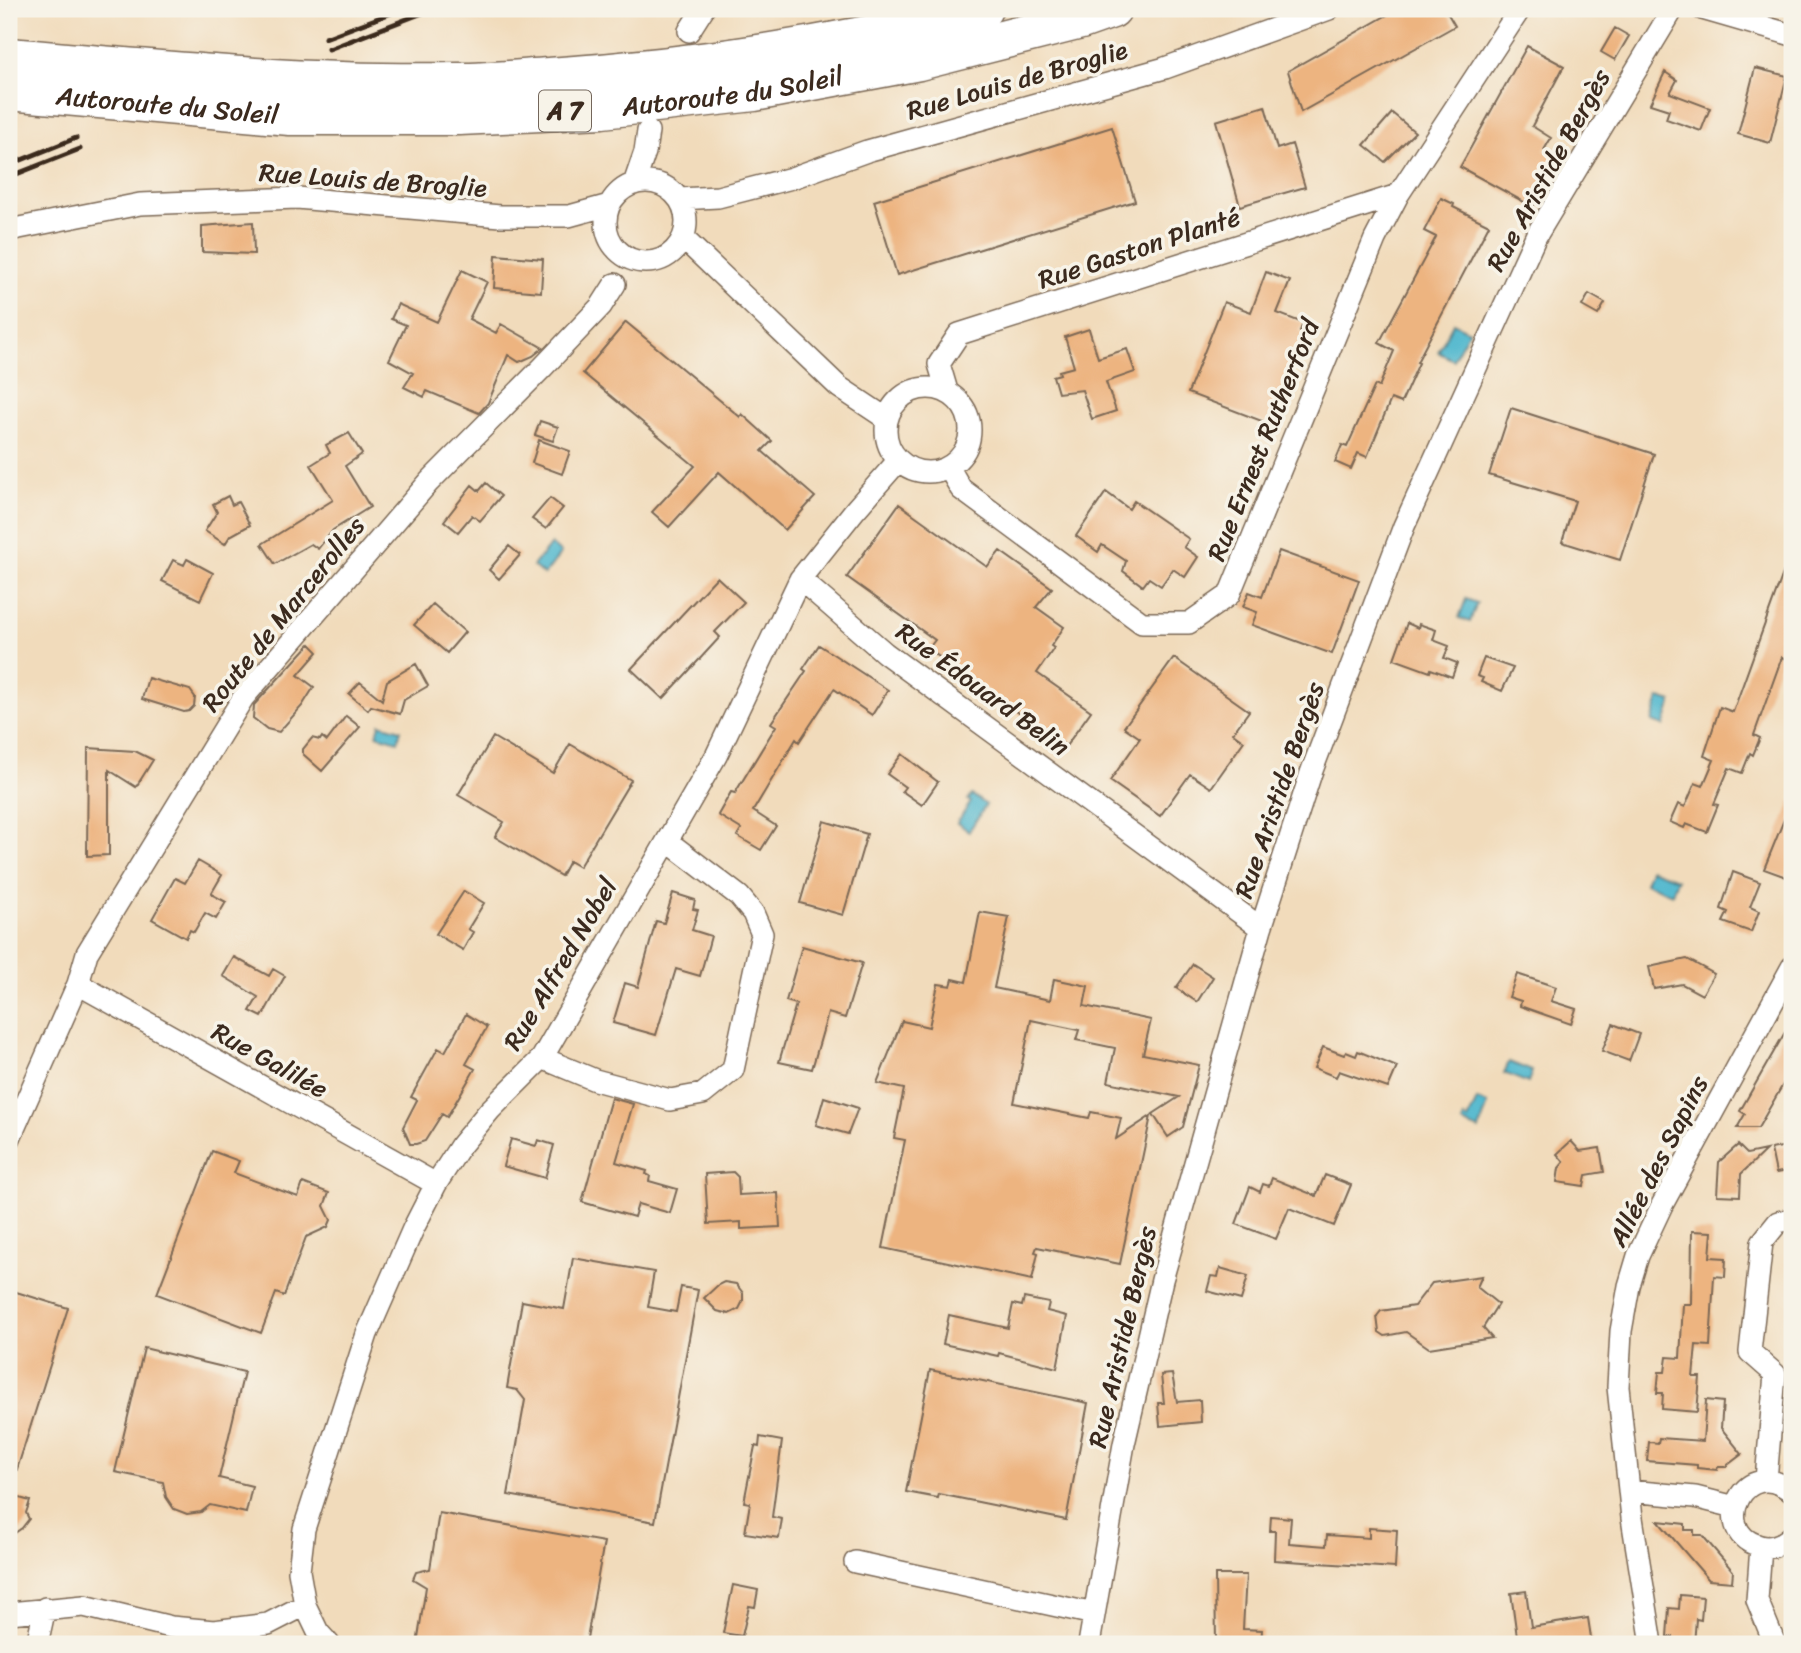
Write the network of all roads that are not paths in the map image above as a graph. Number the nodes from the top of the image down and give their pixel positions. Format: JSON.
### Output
{"nodes":[{"id":1,"x":703,"y":9,"type":"edge"},
{"id":2,"x":983,"y":9,"type":"edge"},
{"id":3,"x":1112,"y":9,"type":"edge"},
{"id":4,"x":1329,"y":9,"type":"edge"},
{"id":5,"x":1502,"y":9,"type":"edge"},
{"id":6,"x":1520,"y":9,"type":"edge"},
{"id":7,"x":1674,"y":9,"type":"edge"},
{"id":8,"x":1702,"y":9,"type":"edge"},
{"id":9,"x":689,"y":31,"type":"dead end"},
{"id":10,"x":1792,"y":35,"type":"edge"},
{"id":11,"x":1494,"y":49,"type":"junction"},
{"id":12,"x":9,"y":57,"type":"edge"},
{"id":13,"x":9,"y":91,"type":"edge"},
{"id":14,"x":647,"y":142,"type":"dead end"},
{"id":15,"x":643,"y":183,"type":"junction"},
{"id":16,"x":1398,"y":195,"type":"junction"},
{"id":17,"x":609,"y":205,"type":"junction"},
{"id":18,"x":683,"y":208,"type":"junction"},
{"id":19,"x":569,"y":216,"type":"junction"},
{"id":20,"x":606,"y":227,"type":"junction"},
{"id":21,"x":9,"y":230,"type":"edge"},
{"id":22,"x":678,"y":246,"type":"junction"},
{"id":23,"x":627,"y":257,"type":"junction"},
{"id":24,"x":947,"y":391,"type":"junction"},
{"id":25,"x":887,"y":419,"type":"junction"},
{"id":26,"x":898,"y":461,"type":"junction"},
{"id":27,"x":949,"y":468,"type":"junction"},
{"id":28,"x":800,"y":579,"type":"junction"},
{"id":29,"x":667,"y":841,"type":"junction"},
{"id":30,"x":1261,"y":928,"type":"junction"},
{"id":31,"x":1792,"y":967,"type":"edge"},
{"id":32,"x":78,"y":984,"type":"junction"},
{"id":33,"x":542,"y":1058,"type":"junction"},
{"id":34,"x":9,"y":1140,"type":"edge"},
{"id":35,"x":436,"y":1184,"type":"junction"},
{"id":36,"x":1792,"y":1219,"type":"edge"},
{"id":37,"x":1766,"y":1480,"type":"junction"},
{"id":38,"x":1629,"y":1491,"type":"junction"},
{"id":39,"x":1792,"y":1492,"type":"edge"},
{"id":40,"x":1735,"y":1507,"type":"junction"},
{"id":41,"x":1792,"y":1536,"type":"edge"},
{"id":42,"x":1761,"y":1547,"type":"junction"},
{"id":43,"x":855,"y":1562,"type":"dead end"},
{"id":44,"x":305,"y":1605,"type":"junction"},
{"id":45,"x":45,"y":1608,"type":"junction"},
{"id":46,"x":9,"y":1613,"type":"edge"},
{"id":47,"x":1094,"y":1614,"type":"junction"},
{"id":48,"x":37,"y":1644,"type":"edge"},
{"id":49,"x":328,"y":1644,"type":"edge"},
{"id":50,"x":1089,"y":1644,"type":"edge"},
{"id":51,"x":1652,"y":1644,"type":"edge"},
{"id":52,"x":1775,"y":1644,"type":"edge"}],
"edges":[{"from":1,"to":9,"type":"street"},
{"from":2,"to":12,"type":"highway","name":"Autoroute du Soleil","number":"A 7"},
{"from":3,"to":13,"type":"highway","name":"Autoroute du Soleil","number":"A 7"},
{"from":4,"to":18,"type":"street","name":"Rue Louis de Broglie"},
{"from":5,"to":11,"type":"street"},
{"from":6,"to":11,"type":"street","name":"Rue Ernest Rutherford"},
{"from":7,"to":30,"type":"street","name":"Rue Aristide Bergès"},
{"from":8,"to":10,"type":"street"},
{"from":11,"to":16,"type":"street","name":"Rue Ernest Rutherford"},
{"from":14,"to":15,"type":"street"},
{"from":15,"to":17,"type":"street"},
{"from":15,"to":18,"type":"street"},
{"from":16,"to":24,"type":"street","name":"Rue Gaston Planté"},
{"from":16,"to":27,"type":"street","name":"Rue Ernest Rutherford"},
{"from":17,"to":19,"type":"street","name":"Rue Louis de Broglie"},
{"from":17,"to":20,"type":"street"},
{"from":18,"to":22,"type":"street"},
{"from":19,"to":20,"type":"street","name":"Rue Louis de Broglie"},
{"from":19,"to":21,"type":"street","name":"Rue Louis de Broglie"},
{"from":20,"to":23,"type":"street"},
{"from":22,"to":23,"type":"street"},
{"from":22,"to":25,"type":"street"},
{"from":23,"to":32,"type":"street","name":"Route de Marcerolles"},
{"from":24,"to":25,"type":"street"},
{"from":24,"to":27,"type":"street"},
{"from":25,"to":26,"type":"street"},
{"from":26,"to":27,"type":"street"},
{"from":26,"to":28,"type":"street"},
{"from":28,"to":29,"type":"street","name":"Rue Alfred Nobel"},
{"from":28,"to":30,"type":"street","name":"Rue Édouard Belin"},
{"from":29,"to":33,"type":"street","name":"Rue Alfred Nobel"},
{"from":29,"to":33,"type":"street"},
{"from":30,"to":47,"type":"street","name":"Rue Aristide Bergès"},
{"from":31,"to":38,"type":"street","name":"Allée des Sapins"},
{"from":32,"to":34,"type":"street","name":"Route de Marcerolles"},
{"from":32,"to":35,"type":"street","name":"Rue Galilée"},
{"from":33,"to":35,"type":"street","name":"Rue Alfred Nobel"},
{"from":35,"to":44,"type":"street","name":"Rue Alfred Nobel"},
{"from":36,"to":37,"type":"street"},
{"from":37,"to":39,"type":"street"},
{"from":37,"to":40,"type":"street"},
{"from":38,"to":40,"type":"street"},
{"from":38,"to":51,"type":"street","name":"Allée des Sapins"},
{"from":40,"to":42,"type":"street"},
{"from":41,"to":42,"type":"street"},
{"from":42,"to":52,"type":"street"},
{"from":43,"to":47,"type":"street"},
{"from":44,"to":45,"type":"street"},
{"from":44,"to":49,"type":"street","name":"Rue Alfred Nobel"},
{"from":45,"to":46,"type":"street"},
{"from":45,"to":48,"type":"street"},
{"from":47,"to":50,"type":"street","name":"Rue Aristide Bergès"}]}
